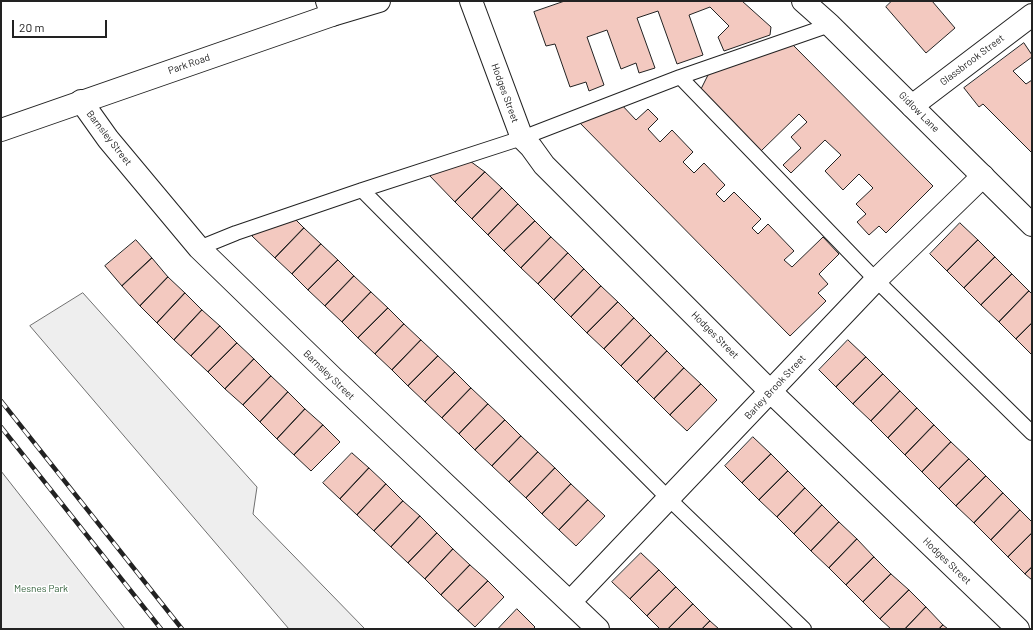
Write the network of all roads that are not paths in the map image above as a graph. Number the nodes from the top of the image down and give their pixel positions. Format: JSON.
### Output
{"nodes":[{"id":1,"x":378,"y":1,"type":"edge"},
{"id":2,"x":471,"y":1,"type":"edge"},
{"id":3,"x":804,"y":1,"type":"edge"},
{"id":4,"x":330,"y":8,"type":"edge"},
{"id":5,"x":1032,"y":14,"type":"edge"},
{"id":6,"x":830,"y":24,"type":"junction"},
{"id":7,"x":680,"y":77,"type":"junction"},
{"id":8,"x":81,"y":101,"type":"junction"},
{"id":9,"x":912,"y":106,"type":"junction"},
{"id":10,"x":1,"y":130,"type":"edge"},
{"id":11,"x":522,"y":138,"type":"junction"},
{"id":12,"x":983,"y":176,"type":"junction"},
{"id":13,"x":362,"y":190,"type":"junction"},
{"id":14,"x":1032,"y":225,"type":"edge"},
{"id":15,"x":199,"y":248,"type":"junction"},
{"id":16,"x":876,"y":280,"type":"junction"},
{"id":17,"x":771,"y":392,"type":"junction"},
{"id":18,"x":1032,"y":433,"type":"edge"},
{"id":19,"x":669,"y":498,"type":"junction"},
{"id":20,"x":570,"y":602,"type":"junction"},
{"id":21,"x":598,"y":629,"type":"edge"},
{"id":22,"x":804,"y":629,"type":"edge"},
{"id":23,"x":1018,"y":629,"type":"edge"}],
"edges":[{"from":1,"to":4,"type":"street","name":"Park Road"},
{"from":2,"to":11,"type":"street","name":"Hodges Street"},
{"from":3,"to":6,"type":"street","name":"Gidlow Lane"},
{"from":4,"to":8,"type":"street","name":"Park Road"},
{"from":5,"to":9,"type":"street","name":"Glassbrook Street"},
{"from":6,"to":7,"type":"lane"},
{"from":6,"to":9,"type":"street","name":"Gidlow Lane"},
{"from":7,"to":11,"type":"lane"},
{"from":7,"to":16,"type":"lane"},
{"from":8,"to":10,"type":"street","name":"Park Road"},
{"from":8,"to":15,"type":"street","name":"Barnsley Street"},
{"from":9,"to":12,"type":"street","name":"Gidlow Lane"},
{"from":11,"to":13,"type":"lane"},
{"from":11,"to":17,"type":"street","name":"Hodges Street"},
{"from":12,"to":14,"type":"street","name":"Gidlow Lane"},
{"from":12,"to":16,"type":"street","name":"Barley Brook Street"},
{"from":13,"to":15,"type":"lane"},
{"from":13,"to":19,"type":"lane"},
{"from":15,"to":20,"type":"street","name":"Barnsley Street"},
{"from":16,"to":17,"type":"street","name":"Barley Brook Street"},
{"from":16,"to":18,"type":"lane"},
{"from":17,"to":19,"type":"street","name":"Barley Brook Street"},
{"from":17,"to":23,"type":"street","name":"Hodges Street"},
{"from":19,"to":20,"type":"street","name":"Barley Brook Street"},
{"from":19,"to":22,"type":"lane"},
{"from":20,"to":21,"type":"street","name":"Barnsley Street"}]}
